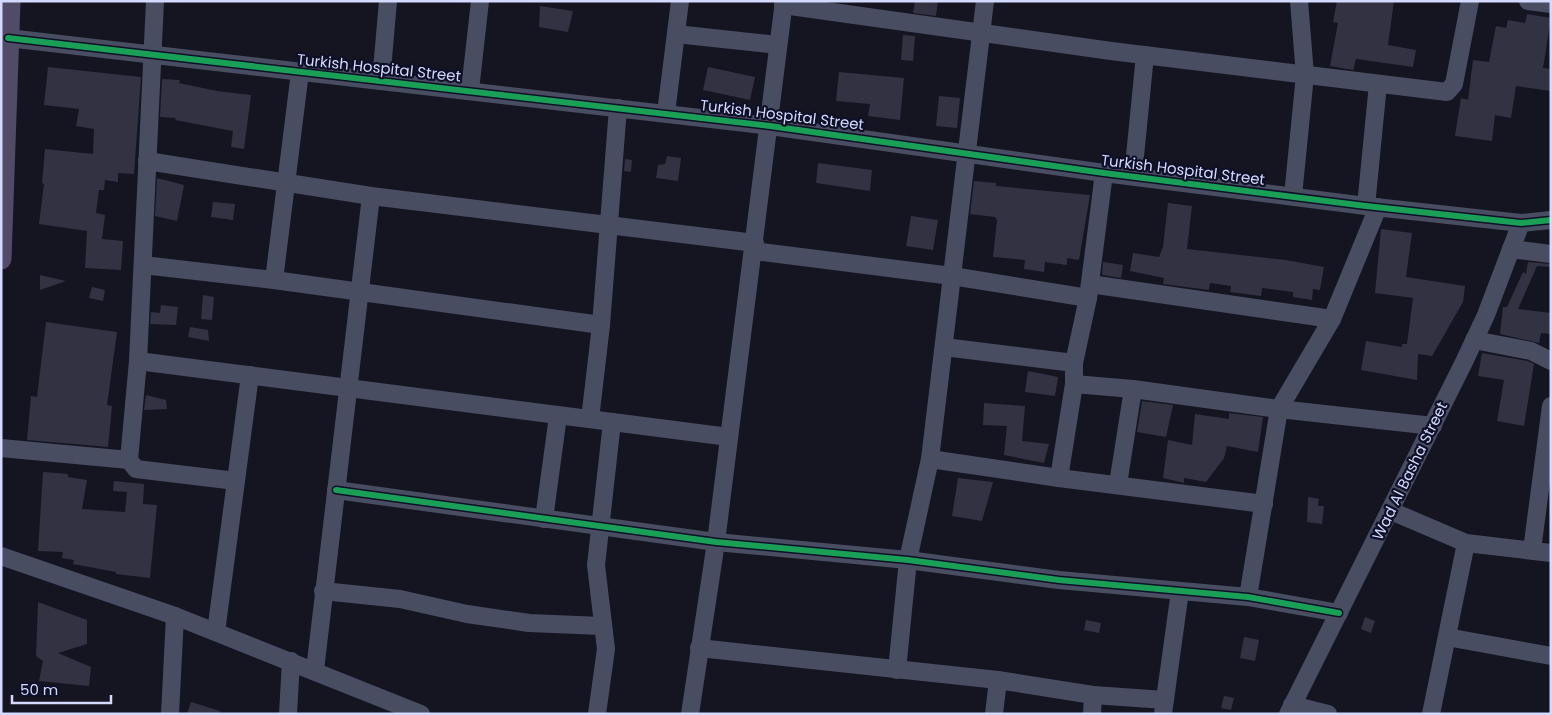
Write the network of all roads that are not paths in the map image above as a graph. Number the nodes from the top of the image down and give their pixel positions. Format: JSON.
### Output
{"nodes":[{"id":1,"x":10,"y":1,"type":"edge"},
{"id":2,"x":155,"y":1,"type":"edge"},
{"id":3,"x":388,"y":1,"type":"edge"},
{"id":4,"x":480,"y":1,"type":"edge"},
{"id":5,"x":680,"y":1,"type":"edge"},
{"id":6,"x":985,"y":1,"type":"edge"},
{"id":7,"x":1298,"y":1,"type":"edge"},
{"id":8,"x":1470,"y":1,"type":"edge"},
{"id":9,"x":1528,"y":1,"type":"edge"},
{"id":10,"x":784,"y":3,"type":"edge"},
{"id":11,"x":1551,"y":4,"type":"edge"},
{"id":12,"x":981,"y":31,"type":"junction"},
{"id":13,"x":676,"y":34,"type":"junction"},
{"id":14,"x":8,"y":38,"type":"junction"},
{"id":15,"x":778,"y":45,"type":"junction"},
{"id":16,"x":151,"y":55,"type":"junction"},
{"id":17,"x":1145,"y":55,"type":"junction"},
{"id":18,"x":300,"y":72,"type":"junction"},
{"id":19,"x":1305,"y":75,"type":"junction"},
{"id":20,"x":381,"y":81,"type":"junction"},
{"id":21,"x":1378,"y":84,"type":"junction"},
{"id":22,"x":470,"y":90,"type":"junction"},
{"id":23,"x":618,"y":108,"type":"junction"},
{"id":24,"x":666,"y":113,"type":"junction"},
{"id":25,"x":770,"y":126,"type":"junction"},
{"id":26,"x":967,"y":152,"type":"junction"},
{"id":27,"x":147,"y":161,"type":"junction"},
{"id":28,"x":1104,"y":173,"type":"junction"},
{"id":29,"x":1133,"y":176,"type":"junction"},
{"id":30,"x":287,"y":183,"type":"junction"},
{"id":31,"x":371,"y":196,"type":"junction"},
{"id":32,"x":1293,"y":196,"type":"junction"},
{"id":33,"x":1372,"y":207,"type":"junction"},
{"id":34,"x":1551,"y":220,"type":"edge"},
{"id":35,"x":1521,"y":223,"type":"junction"},
{"id":36,"x":609,"y":225,"type":"junction"},
{"id":37,"x":754,"y":247,"type":"junction"},
{"id":38,"x":1511,"y":249,"type":"junction"},
{"id":39,"x":1551,"y":254,"type":"edge"},
{"id":40,"x":1,"y":259,"type":"edge"},
{"id":41,"x":143,"y":265,"type":"junction"},
{"id":42,"x":952,"y":276,"type":"junction"},
{"id":43,"x":274,"y":280,"type":"junction"},
{"id":44,"x":1089,"y":291,"type":"junction"},
{"id":45,"x":359,"y":292,"type":"junction"},
{"id":46,"x":1332,"y":319,"type":"junction"},
{"id":47,"x":601,"y":324,"type":"junction"},
{"id":48,"x":1474,"y":340,"type":"junction"},
{"id":49,"x":944,"y":347,"type":"junction"},
{"id":50,"x":138,"y":361,"type":"junction"},
{"id":51,"x":1551,"y":361,"type":"edge"},
{"id":52,"x":1074,"y":363,"type":"junction"},
{"id":53,"x":250,"y":375,"type":"junction"},
{"id":54,"x":1074,"y":384,"type":"junction"},
{"id":55,"x":349,"y":389,"type":"junction"},
{"id":56,"x":1133,"y":389,"type":"junction"},
{"id":57,"x":1551,"y":406,"type":"edge"},
{"id":58,"x":1279,"y":409,"type":"junction"},
{"id":59,"x":558,"y":416,"type":"junction"},
{"id":60,"x":590,"y":419,"type":"junction"},
{"id":61,"x":612,"y":422,"type":"junction"},
{"id":62,"x":1433,"y":426,"type":"junction"},
{"id":63,"x":728,"y":437,"type":"junction"},
{"id":64,"x":1,"y":448,"type":"edge"},
{"id":65,"x":1548,"y":452,"type":"edge"},
{"id":66,"x":930,"y":459,"type":"junction"},
{"id":67,"x":129,"y":460,"type":"junction"},
{"id":68,"x":1059,"y":478,"type":"junction"},
{"id":69,"x":236,"y":481,"type":"junction"},
{"id":70,"x":1118,"y":484,"type":"junction"},
{"id":71,"x":336,"y":490,"type":"junction"},
{"id":72,"x":1264,"y":504,"type":"junction"},
{"id":73,"x":1391,"y":511,"type":"junction"},
{"id":74,"x":544,"y":519,"type":"junction"},
{"id":75,"x":599,"y":527,"type":"junction"},
{"id":76,"x":716,"y":542,"type":"junction"},
{"id":77,"x":1466,"y":543,"type":"junction"},
{"id":78,"x":1532,"y":550,"type":"junction"},
{"id":79,"x":1551,"y":553,"type":"edge"},
{"id":80,"x":1,"y":556,"type":"edge"},
{"id":81,"x":908,"y":560,"type":"junction"},
{"id":82,"x":323,"y":591,"type":"junction"},
{"id":83,"x":1180,"y":591,"type":"junction"},
{"id":84,"x":1248,"y":598,"type":"junction"},
{"id":85,"x":1339,"y":613,"type":"junction"},
{"id":86,"x":175,"y":616,"type":"junction"},
{"id":87,"x":602,"y":626,"type":"junction"},
{"id":88,"x":216,"y":632,"type":"junction"},
{"id":89,"x":1447,"y":637,"type":"junction"},
{"id":90,"x":699,"y":648,"type":"junction"},
{"id":91,"x":1551,"y":656,"type":"edge"},
{"id":92,"x":291,"y":661,"type":"junction"},
{"id":93,"x":315,"y":670,"type":"junction"},
{"id":94,"x":897,"y":670,"type":"junction"},
{"id":95,"x":998,"y":680,"type":"junction"},
{"id":96,"x":1093,"y":694,"type":"junction"},
{"id":97,"x":1164,"y":707,"type":"edge"},
{"id":98,"x":1290,"y":709,"type":"edge"},
{"id":99,"x":170,"y":714,"type":"edge"},
{"id":100,"x":288,"y":714,"type":"edge"},
{"id":101,"x":421,"y":714,"type":"edge"},
{"id":102,"x":598,"y":714,"type":"edge"},
{"id":103,"x":690,"y":714,"type":"edge"},
{"id":104,"x":994,"y":714,"type":"edge"},
{"id":105,"x":1092,"y":714,"type":"edge"},
{"id":106,"x":1328,"y":714,"type":"edge"},
{"id":107,"x":1432,"y":714,"type":"edge"}],
"edges":[{"from":1,"to":14,"type":"main road"},
{"from":2,"to":16,"type":"street"},
{"from":3,"to":20,"type":"street"},
{"from":4,"to":22,"type":"street"},
{"from":5,"to":13,"type":"street"},
{"from":6,"to":12,"type":"street"},
{"from":7,"to":19,"type":"street"},
{"from":8,"to":21,"type":"street"},
{"from":9,"to":11,"type":"street"},
{"from":10,"to":12,"type":"street"},
{"from":10,"to":15,"type":"street"},
{"from":12,"to":17,"type":"street"},
{"from":12,"to":26,"type":"street"},
{"from":13,"to":15,"type":"street"},
{"from":13,"to":24,"type":"street"},
{"from":14,"to":16,"type":"street","name":"Turkish Hospital Street"},
{"from":14,"to":40,"type":"main road"},
{"from":15,"to":25,"type":"street"},
{"from":16,"to":18,"type":"street","name":"Turkish Hospital Street"},
{"from":16,"to":27,"type":"street"},
{"from":17,"to":19,"type":"street"},
{"from":17,"to":29,"type":"street"},
{"from":18,"to":20,"type":"street","name":"Turkish Hospital Street"},
{"from":18,"to":30,"type":"street"},
{"from":19,"to":21,"type":"street"},
{"from":19,"to":32,"type":"street"},
{"from":20,"to":22,"type":"street","name":"Turkish Hospital Street"},
{"from":21,"to":33,"type":"street"},
{"from":22,"to":23,"type":"street","name":"Turkish Hospital Street"},
{"from":23,"to":24,"type":"street","name":"Turkish Hospital Street"},
{"from":23,"to":36,"type":"street"},
{"from":24,"to":25,"type":"street","name":"Turkish Hospital Street"},
{"from":25,"to":26,"type":"street","name":"Turkish Hospital Street"},
{"from":25,"to":37,"type":"street"},
{"from":26,"to":28,"type":"street","name":"Turkish Hospital Street"},
{"from":26,"to":42,"type":"street"},
{"from":27,"to":30,"type":"street"},
{"from":27,"to":41,"type":"street"},
{"from":28,"to":29,"type":"street","name":"Turkish Hospital Street"},
{"from":28,"to":44,"type":"street"},
{"from":29,"to":32,"type":"street","name":"Turkish Hospital Street"},
{"from":30,"to":31,"type":"street"},
{"from":30,"to":43,"type":"street"},
{"from":31,"to":36,"type":"street"},
{"from":31,"to":45,"type":"street"},
{"from":32,"to":33,"type":"street","name":"Turkish Hospital Street"},
{"from":33,"to":35,"type":"street","name":"Turkish Hospital Street"},
{"from":33,"to":46,"type":"street"},
{"from":34,"to":35,"type":"street","name":"Turkish Hospital Street"},
{"from":35,"to":38,"type":"street","name":"Wad Al Basha Street"},
{"from":36,"to":37,"type":"street"},
{"from":36,"to":47,"type":"street"},
{"from":37,"to":42,"type":"street"},
{"from":37,"to":63,"type":"street"},
{"from":38,"to":39,"type":"street"},
{"from":38,"to":48,"type":"street","name":"Wad Al Basha Street"},
{"from":41,"to":43,"type":"street"},
{"from":41,"to":50,"type":"street"},
{"from":42,"to":44,"type":"street"},
{"from":42,"to":49,"type":"street"},
{"from":43,"to":45,"type":"street"},
{"from":44,"to":46,"type":"street"},
{"from":44,"to":52,"type":"street"},
{"from":45,"to":47,"type":"street"},
{"from":45,"to":55,"type":"street"},
{"from":46,"to":58,"type":"street"},
{"from":47,"to":60,"type":"street"},
{"from":48,"to":51,"type":"street"},
{"from":48,"to":62,"type":"street","name":"Wad Al Basha Street"},
{"from":49,"to":52,"type":"street"},
{"from":49,"to":66,"type":"street"},
{"from":50,"to":53,"type":"street"},
{"from":50,"to":67,"type":"street"},
{"from":52,"to":54,"type":"street"},
{"from":53,"to":55,"type":"street"},
{"from":53,"to":69,"type":"street"},
{"from":54,"to":56,"type":"street"},
{"from":54,"to":68,"type":"street"},
{"from":55,"to":59,"type":"street"},
{"from":55,"to":71,"type":"street"},
{"from":56,"to":58,"type":"street"},
{"from":56,"to":70,"type":"street"},
{"from":57,"to":65,"type":"street"},
{"from":58,"to":62,"type":"street"},
{"from":58,"to":72,"type":"street"},
{"from":59,"to":60,"type":"street"},
{"from":59,"to":74,"type":"street"},
{"from":60,"to":61,"type":"street"},
{"from":61,"to":63,"type":"street"},
{"from":61,"to":75,"type":"street"},
{"from":62,"to":73,"type":"street","name":"Wad Al Basha Street"},
{"from":63,"to":76,"type":"street"},
{"from":64,"to":67,"type":"street"},
{"from":65,"to":78,"type":"street"},
{"from":66,"to":68,"type":"street"},
{"from":66,"to":81,"type":"street"},
{"from":67,"to":69,"type":"street"},
{"from":68,"to":70,"type":"street"},
{"from":69,"to":88,"type":"street"},
{"from":70,"to":72,"type":"street"},
{"from":71,"to":74,"type":"street"},
{"from":71,"to":82,"type":"street"},
{"from":72,"to":84,"type":"street"},
{"from":73,"to":77,"type":"street"},
{"from":73,"to":85,"type":"street","name":"Wad Al Basha Street"},
{"from":74,"to":75,"type":"street"},
{"from":75,"to":76,"type":"street"},
{"from":75,"to":87,"type":"street"},
{"from":76,"to":81,"type":"street"},
{"from":76,"to":90,"type":"street"},
{"from":77,"to":78,"type":"street"},
{"from":77,"to":89,"type":"street"},
{"from":78,"to":79,"type":"street"},
{"from":80,"to":86,"type":"street"},
{"from":81,"to":83,"type":"street"},
{"from":81,"to":94,"type":"street"},
{"from":82,"to":87,"type":"street"},
{"from":82,"to":93,"type":"street"},
{"from":83,"to":84,"type":"street"},
{"from":83,"to":97,"type":"street"},
{"from":84,"to":85,"type":"street"},
{"from":85,"to":98,"type":"street","name":"Wad Al Basha Street"},
{"from":86,"to":88,"type":"street"},
{"from":86,"to":99,"type":"street"},
{"from":87,"to":102,"type":"street"},
{"from":88,"to":92,"type":"street"},
{"from":89,"to":91,"type":"street"},
{"from":89,"to":107,"type":"street"},
{"from":90,"to":94,"type":"street"},
{"from":90,"to":103,"type":"street"},
{"from":92,"to":93,"type":"street"},
{"from":92,"to":100,"type":"street"},
{"from":93,"to":101,"type":"street"},
{"from":94,"to":95,"type":"street"},
{"from":95,"to":96,"type":"street"},
{"from":95,"to":104,"type":"street"},
{"from":96,"to":97,"type":"street"},
{"from":96,"to":105,"type":"street"},
{"from":98,"to":106,"type":"street"}]}
